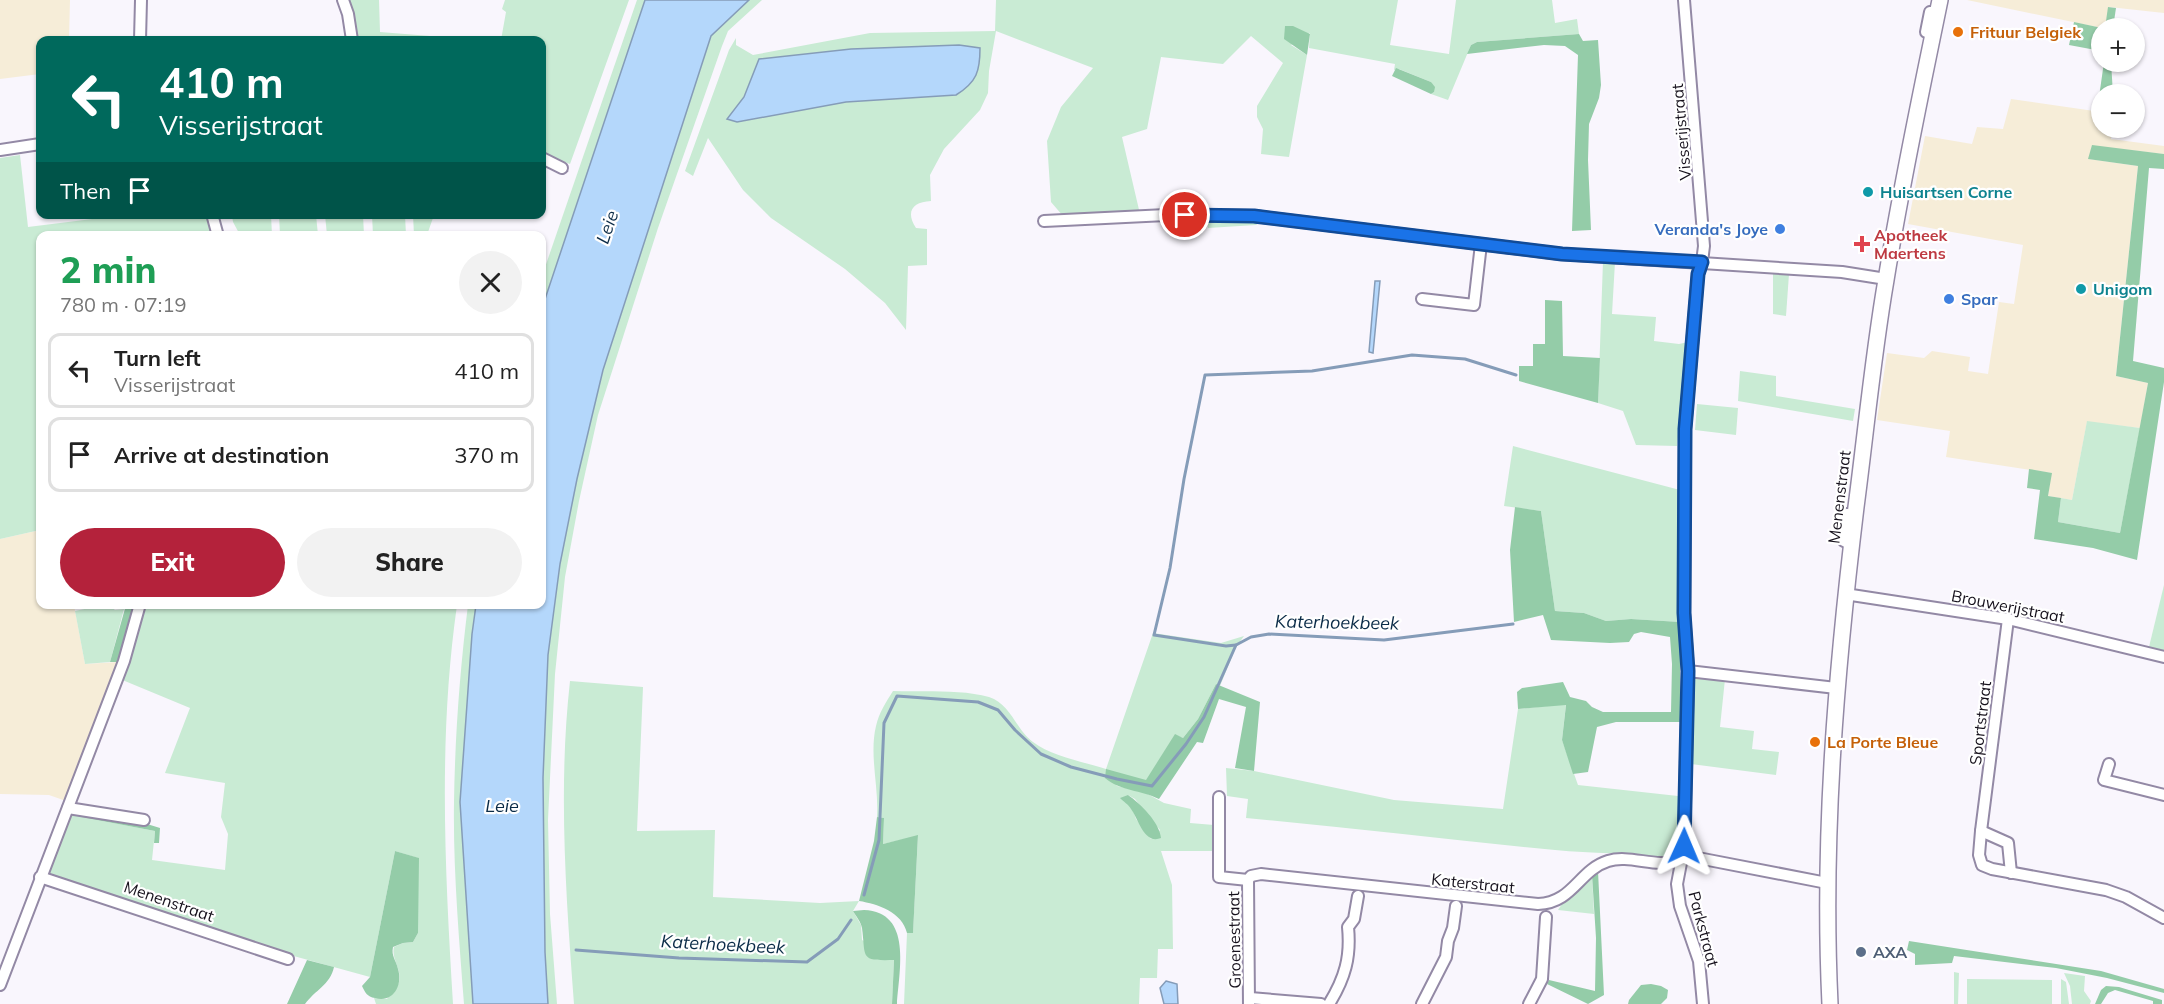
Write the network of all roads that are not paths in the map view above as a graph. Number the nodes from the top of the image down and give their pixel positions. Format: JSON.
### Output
{"nodes":[{"id":1,"x":141,"y":0,"type":"edge"},
{"id":2,"x":343,"y":0,"type":"edge"},
{"id":3,"x":1684,"y":0,"type":"edge"},
{"id":4,"x":1940,"y":0,"type":"edge"},
{"id":5,"x":140,"y":36,"type":"edge"},
{"id":6,"x":351,"y":36,"type":"edge"},
{"id":7,"x":36,"y":145,"type":"edge"},
{"id":8,"x":0,"y":150,"type":"edge"},
{"id":9,"x":546,"y":160,"type":"edge"},
{"id":10,"x":562,"y":168,"type":"dead end"},
{"id":11,"x":1044,"y":221,"type":"dead end"},
{"id":12,"x":1481,"y":244,"type":"junction"},
{"id":13,"x":1702,"y":262,"type":"junction"},
{"id":14,"x":1886,"y":279,"type":"junction"},
{"id":15,"x":1422,"y":299,"type":"dead end"},
{"id":16,"x":1845,"y":594,"type":"junction"},
{"id":17,"x":139,"y":609,"type":"edge"},
{"id":18,"x":2008,"y":619,"type":"junction"},
{"id":19,"x":2164,"y":657,"type":"edge"},
{"id":20,"x":1688,"y":671,"type":"junction"},
{"id":21,"x":1836,"y":688,"type":"junction"},
{"id":22,"x":2109,"y":764,"type":"dead end"},
{"id":23,"x":2164,"y":782,"type":"edge"},
{"id":24,"x":2162,"y":795,"type":"edge"},
{"id":25,"x":1219,"y":797,"type":"dead end"},
{"id":26,"x":68,"y":808,"type":"junction"},
{"id":27,"x":144,"y":820,"type":"dead end"},
{"id":28,"x":1981,"y":831,"type":"junction"},
{"id":29,"x":1684,"y":846,"type":"junction"},
{"id":30,"x":1693,"y":857,"type":"junction"},
{"id":31,"x":1679,"y":861,"type":"junction"},
{"id":32,"x":2011,"y":873,"type":"junction"},
{"id":33,"x":40,"y":877,"type":"junction"},
{"id":34,"x":1250,"y":878,"type":"junction"},
{"id":35,"x":1827,"y":883,"type":"junction"},
{"id":36,"x":1358,"y":896,"type":"dead end"},
{"id":37,"x":1456,"y":906,"type":"dead end"},
{"id":38,"x":1546,"y":917,"type":"dead end"},
{"id":39,"x":2164,"y":918,"type":"edge"},
{"id":40,"x":288,"y":959,"type":"dead end"},
{"id":41,"x":0,"y":985,"type":"edge"},
{"id":42,"x":1250,"y":1001,"type":"edge"},
{"id":43,"x":1321,"y":1004,"type":"edge"},
{"id":44,"x":1329,"y":1004,"type":"edge"},
{"id":45,"x":1422,"y":1004,"type":"edge"},
{"id":46,"x":1529,"y":1004,"type":"edge"},
{"id":47,"x":1703,"y":1004,"type":"edge"},
{"id":48,"x":1830,"y":1004,"type":"edge"}],
"edges":[{"from":1,"to":5,"type":"street"},
{"from":2,"to":6,"type":"street"},
{"from":3,"to":13,"type":"street","name":"Visserijstraat"},
{"from":4,"to":14,"type":"main road","name":"Menenstraat"},
{"from":7,"to":8,"type":"street"},
{"from":9,"to":10,"type":"street"},
{"from":11,"to":12,"type":"street"},
{"from":12,"to":13,"type":"street"},
{"from":12,"to":15,"type":"street"},
{"from":13,"to":14,"type":"street"},
{"from":13,"to":20,"type":"street"},
{"from":14,"to":16,"type":"main road","name":"Menenstraat"},
{"from":16,"to":18,"type":"street","name":"Brouwerijstraat"},
{"from":16,"to":21,"type":"main road","name":"Menenstraat"},
{"from":17,"to":26,"type":"street"},
{"from":18,"to":19,"type":"street","name":"Brouwerijstraat"},
{"from":18,"to":28,"type":"street","name":"Sportstraat"},
{"from":20,"to":21,"type":"street"},
{"from":20,"to":29,"type":"street"},
{"from":21,"to":35,"type":"main road","name":"Menenstraat"},
{"from":22,"to":24,"type":"street"},
{"from":23,"to":24,"type":"street"},
{"from":25,"to":34,"type":"street","name":"Katerstraat"},
{"from":26,"to":27,"type":"street"},
{"from":26,"to":33,"type":"street"},
{"from":28,"to":32,"type":"street"},
{"from":28,"to":32,"type":"street","name":"Sportstraat"},
{"from":29,"to":30,"type":"street"},
{"from":29,"to":31,"type":"street"},
{"from":30,"to":31,"type":"street"},
{"from":30,"to":35,"type":"street"},
{"from":31,"to":34,"type":"street","name":"Katerstraat"},
{"from":31,"to":47,"type":"street","name":"Parkstraat"},
{"from":32,"to":39,"type":"street","name":"Sportstraat"},
{"from":33,"to":40,"type":"street","name":"Menenstraat"},
{"from":33,"to":41,"type":"street"},
{"from":34,"to":42,"type":"street","name":"Groenestraat"},
{"from":35,"to":48,"type":"main road","name":"Menenstraat"},
{"from":36,"to":44,"type":"street"},
{"from":37,"to":45,"type":"street"},
{"from":38,"to":46,"type":"street"},
{"from":42,"to":43,"type":"street"}]}
